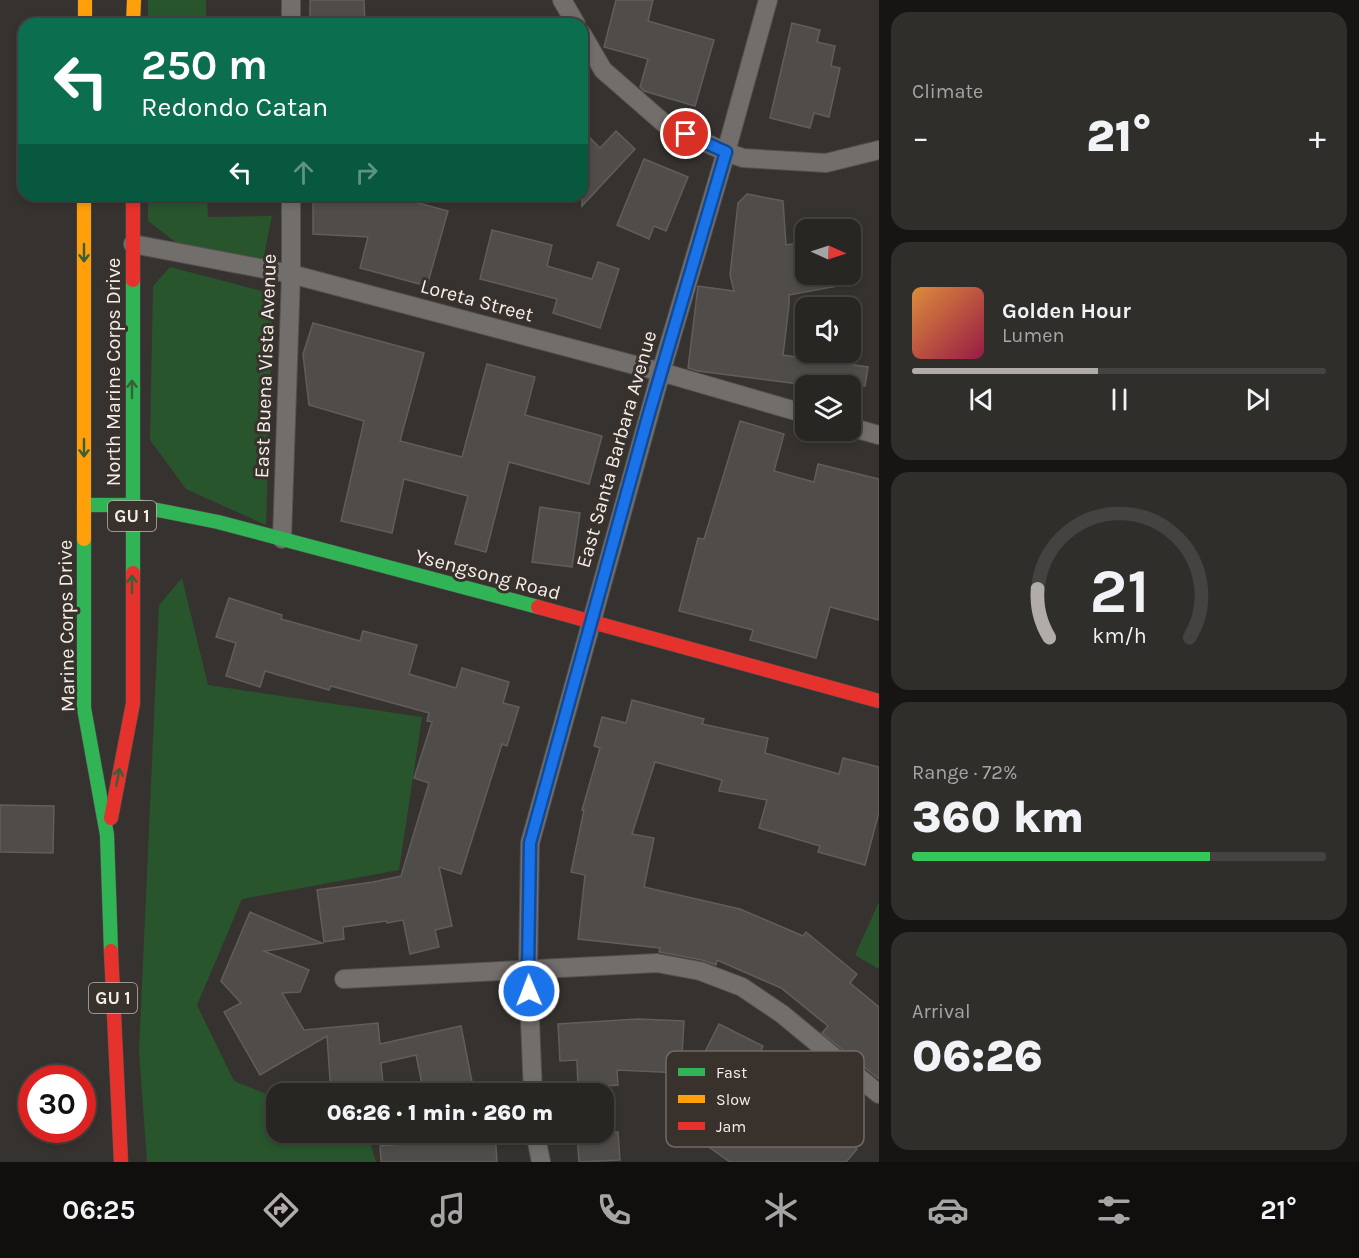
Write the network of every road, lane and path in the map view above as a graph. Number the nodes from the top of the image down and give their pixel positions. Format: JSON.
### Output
{"nodes":[{"id":1,"x":85,"y":0,"type":"edge"},
{"id":2,"x":134,"y":0,"type":"edge"},
{"id":3,"x":291,"y":0,"type":"edge"},
{"id":4,"x":562,"y":0,"type":"edge"},
{"id":5,"x":768,"y":0,"type":"edge"},
{"id":6,"x":85,"y":18,"type":"edge"},
{"id":7,"x":134,"y":18,"type":"edge"},
{"id":8,"x":291,"y":18,"type":"edge"},
{"id":9,"x":572,"y":18,"type":"edge"},
{"id":10,"x":588,"y":44,"type":"edge"},
{"id":11,"x":879,"y":150,"type":"edge"},
{"id":12,"x":726,"y":152,"type":"junction"},
{"id":13,"x":84,"y":201,"type":"edge"},
{"id":14,"x":133,"y":201,"type":"edge"},
{"id":15,"x":291,"y":201,"type":"edge"},
{"id":16,"x":133,"y":244,"type":"junction"},
{"id":17,"x":291,"y":274,"type":"junction"},
{"id":18,"x":661,"y":372,"type":"junction"},
{"id":19,"x":795,"y":411,"type":"edge"},
{"id":20,"x":861,"y":430,"type":"edge"},
{"id":21,"x":879,"y":435,"type":"edge"},
{"id":22,"x":84,"y":505,"type":"junction"},
{"id":23,"x":132,"y":505,"type":"junction"},
{"id":24,"x":282,"y":539,"type":"junction"},
{"id":25,"x":591,"y":621,"type":"junction"},
{"id":26,"x":879,"y":701,"type":"edge"},
{"id":27,"x":107,"y":835,"type":"junction"},
{"id":28,"x":528,"y":970,"type":"junction"},
{"id":29,"x":344,"y":979,"type":"dead end"},
{"id":30,"x":827,"y":1051,"type":"edge"},
{"id":31,"x":864,"y":1082,"type":"edge"},
{"id":32,"x":533,"y":1083,"type":"edge"},
{"id":33,"x":879,"y":1094,"type":"edge"},
{"id":34,"x":537,"y":1143,"type":"edge"},
{"id":35,"x":121,"y":1162,"type":"edge"},
{"id":36,"x":541,"y":1162,"type":"edge"}],
"edges":[{"from":1,"to":6,"type":"main road"},
{"from":2,"to":7,"type":"main road"},
{"from":3,"to":8,"type":"street"},
{"from":4,"to":9,"type":"street"},
{"from":5,"to":12,"type":"street","name":"East Santa Barbara Avenue"},
{"from":10,"to":12,"type":"street"},
{"from":11,"to":12,"type":"street"},
{"from":12,"to":18,"type":"street","name":"East Santa Barbara Avenue"},
{"from":13,"to":22,"type":"main road","name":"Marine Corps Drive","number":"GU 1","one_way":true},
{"from":14,"to":16,"type":"main road","name":"North Marine Corps Drive","number":"GU 1"},
{"from":15,"to":17,"type":"street","name":"East Buena Vista Avenue"},
{"from":16,"to":17,"type":"street","name":"Loreta Street"},
{"from":23,"to":16,"type":"main road","name":"North Marine Corps Drive","number":"GU 1","one_way":true},
{"from":17,"to":18,"type":"street","name":"Loreta Street"},
{"from":17,"to":24,"type":"street","name":"East Buena Vista Avenue"},
{"from":18,"to":19,"type":"street","name":"Loreta Street"},
{"from":18,"to":25,"type":"street","name":"East Santa Barbara Avenue"},
{"from":20,"to":21,"type":"street"},
{"from":22,"to":23,"type":"main road","name":"Ysengsong Road"},
{"from":22,"to":27,"type":"main road","name":"Marine Corps Drive","number":"GU 1"},
{"from":23,"to":24,"type":"main road","name":"Ysengsong Road"},
{"from":27,"to":23,"type":"main road","name":"North Marine Corps Drive","number":"GU 1","one_way":true},
{"from":24,"to":25,"type":"main road","name":"Ysengsong Road"},
{"from":25,"to":26,"type":"main road","name":"Ysengsong Road"},
{"from":25,"to":28,"type":"street","name":"East Santa Barbara Avenue"},
{"from":27,"to":35,"type":"main road","name":"Marine Corps Drive","number":"GU 1"},
{"from":28,"to":29,"type":"street"},
{"from":28,"to":30,"type":"street"},
{"from":28,"to":32,"type":"street","name":"East Santa Barbara Avenue"},
{"from":31,"to":33,"type":"street"},
{"from":34,"to":36,"type":"street"}]}
